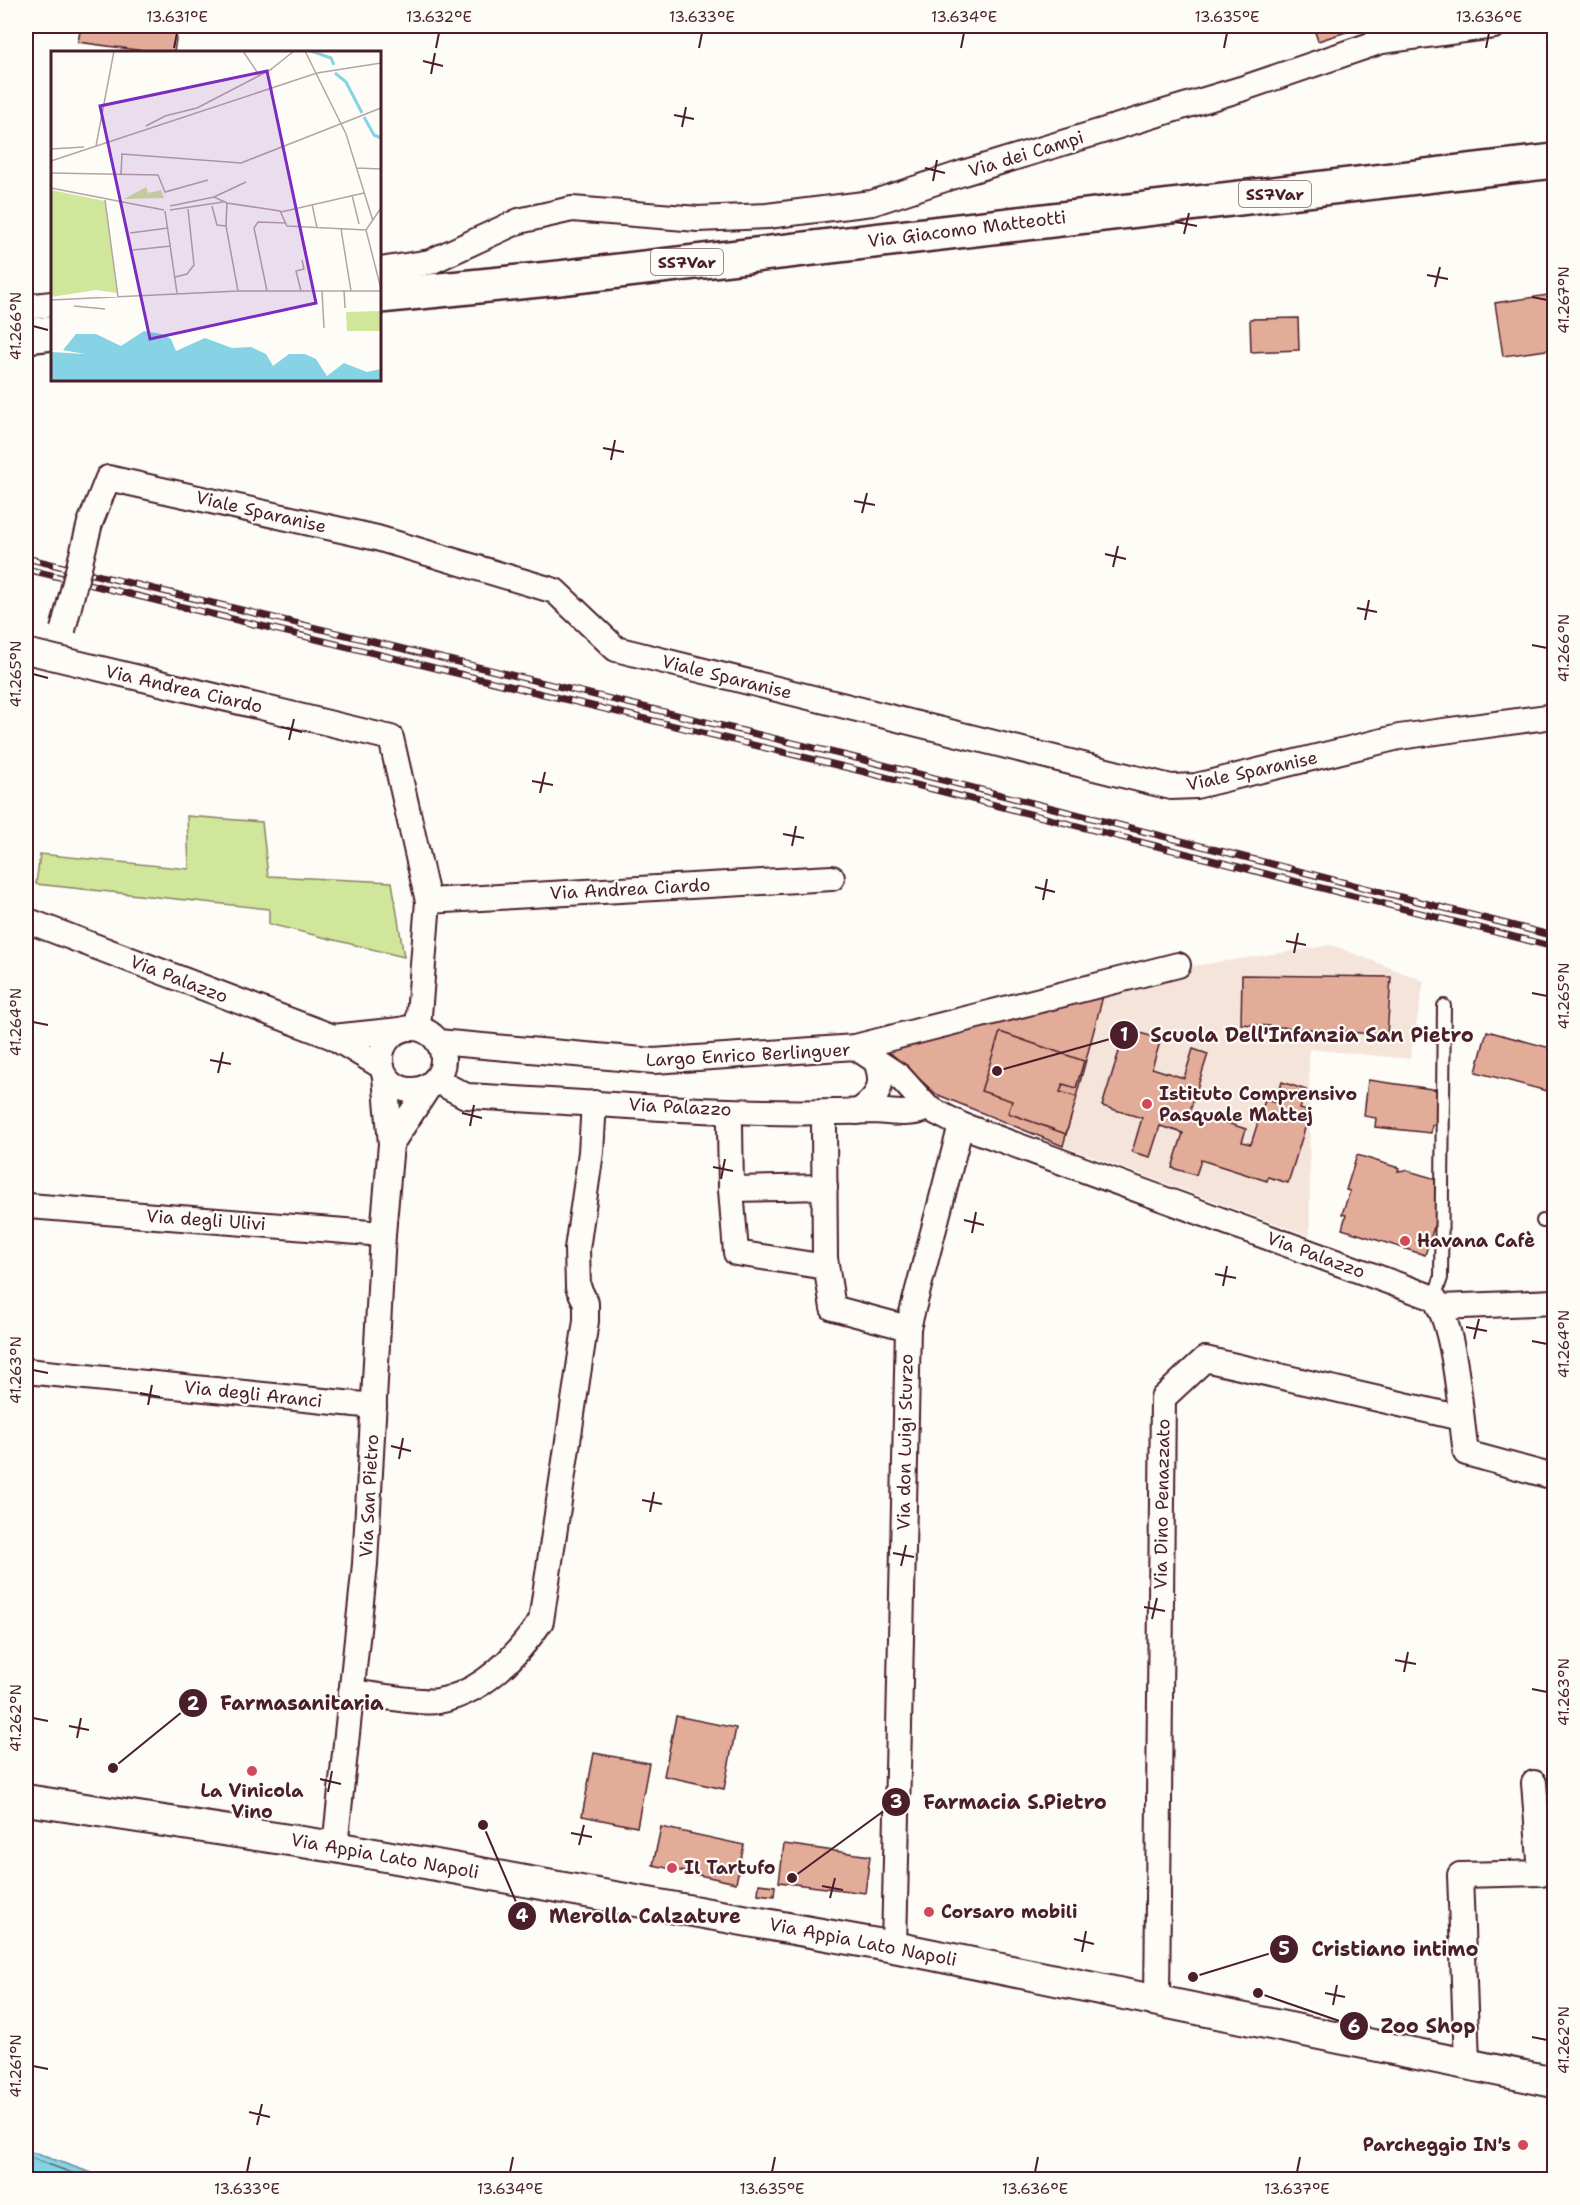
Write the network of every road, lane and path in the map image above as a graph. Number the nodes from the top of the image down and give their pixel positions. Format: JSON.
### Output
{"nodes":[{"id":1,"x":1494,"y":26,"type":"edge"},
{"id":2,"x":1554,"y":161,"type":"edge"},
{"id":3,"x":381,"y":270,"type":"edge"},
{"id":4,"x":381,"y":296,"type":"edge"},
{"id":5,"x":51,"y":304,"type":"edge"},
{"id":6,"x":26,"y":307,"type":"edge"},
{"id":7,"x":51,"y":333,"type":"edge"},
{"id":8,"x":26,"y":336,"type":"edge"},
{"id":9,"x":26,"y":651,"type":"edge"},
{"id":10,"x":55,"y":658,"type":"junction"},
{"id":11,"x":1554,"y":716,"type":"edge"},
{"id":12,"x":832,"y":878,"type":"dead end"},
{"id":13,"x":428,"y":901,"type":"junction"},
{"id":14,"x":26,"y":920,"type":"edge"},
{"id":15,"x":1178,"y":965,"type":"dead end"},
{"id":16,"x":1444,"y":1006,"type":"dead end"},
{"id":17,"x":409,"y":1029,"type":"junction"},
{"id":18,"x":333,"y":1037,"type":"junction"},
{"id":19,"x":438,"y":1042,"type":"junction"},
{"id":20,"x":865,"y":1053,"type":"junction"},
{"id":21,"x":383,"y":1071,"type":"junction"},
{"id":22,"x":433,"y":1083,"type":"junction"},
{"id":23,"x":594,"y":1103,"type":"junction"},
{"id":24,"x":928,"y":1108,"type":"junction"},
{"id":25,"x":857,"y":1112,"type":"junction"},
{"id":26,"x":961,"y":1125,"type":"junction"},
{"id":27,"x":730,"y":1126,"type":"dead end"},
{"id":28,"x":824,"y":1126,"type":"dead end"},
{"id":29,"x":391,"y":1144,"type":"junction"},
{"id":30,"x":825,"y":1187,"type":"junction"},
{"id":31,"x":731,"y":1190,"type":"junction"},
{"id":32,"x":29,"y":1206,"type":"dead end"},
{"id":33,"x":383,"y":1234,"type":"junction"},
{"id":34,"x":826,"y":1266,"type":"junction"},
{"id":35,"x":1437,"y":1302,"type":"junction"},
{"id":36,"x":1554,"y":1302,"type":"edge"},
{"id":37,"x":908,"y":1328,"type":"junction"},
{"id":38,"x":26,"y":1371,"type":"edge"},
{"id":39,"x":374,"y":1406,"type":"junction"},
{"id":40,"x":1461,"y":1418,"type":"junction"},
{"id":41,"x":1554,"y":1477,"type":"edge"},
{"id":42,"x":351,"y":1692,"type":"junction"},
{"id":43,"x":1534,"y":1783,"type":"dead end"},
{"id":44,"x":26,"y":1800,"type":"edge"},
{"id":45,"x":335,"y":1847,"type":"junction"},
{"id":46,"x":894,"y":1947,"type":"junction"},
{"id":47,"x":1157,"y":2000,"type":"junction"},
{"id":48,"x":1467,"y":2062,"type":"junction"},
{"id":49,"x":1554,"y":2082,"type":"edge"}],
"edges":[{"from":1,"to":3,"type":"street","name":"Via dei Campi"},
{"from":2,"to":4,"type":"main road","name":"Via Giacomo Matteotti","number":"SS7Var"},
{"from":5,"to":6,"type":"street"},
{"from":7,"to":8,"type":"main road"},
{"from":9,"to":10,"type":"street","name":"Via Andrea Ciardo"},
{"from":10,"to":11,"type":"street","name":"Viale Sparanise","bridge":true},
{"from":10,"to":13,"type":"street","name":"Via Andrea Ciardo"},
{"from":12,"to":13,"type":"street","name":"Via Andrea Ciardo"},
{"from":13,"to":17,"type":"street","name":"Via Andrea Ciardo"},
{"from":14,"to":18,"type":"street","name":"Via Palazzo"},
{"from":15,"to":20,"type":"street"},
{"from":16,"to":35,"type":"lane"},
{"from":17,"to":18,"type":"street","name":"Via Palazzo"},
{"from":17,"to":19,"type":"street"},
{"from":17,"to":21,"type":"street"},
{"from":18,"to":21,"type":"street","name":"Via Palazzo"},
{"from":19,"to":20,"type":"street","name":"Largo Enrico Berlinguer"},
{"from":19,"to":22,"type":"street"},
{"from":20,"to":24,"type":"street","name":"Largo Enrico Berlinguer"},
{"from":20,"to":25,"type":"street"},
{"from":21,"to":22,"type":"street"},
{"from":21,"to":29,"type":"street","name":"Via San Pietro"},
{"from":22,"to":23,"type":"street","name":"Via Palazzo"},
{"from":22,"to":29,"type":"street","name":"Via San Pietro"},
{"from":23,"to":25,"type":"street","name":"Via Palazzo"},
{"from":23,"to":42,"type":"street"},
{"from":24,"to":25,"type":"street","name":"Via Palazzo"},
{"from":24,"to":26,"type":"street","name":"Via Palazzo"},
{"from":26,"to":35,"type":"street","name":"Via Palazzo"},
{"from":26,"to":37,"type":"street","name":"Via don Luigi Sturzo"},
{"from":27,"to":31,"type":"street"},
{"from":28,"to":30,"type":"street"},
{"from":29,"to":33,"type":"street","name":"Via San Pietro"},
{"from":30,"to":31,"type":"street"},
{"from":30,"to":34,"type":"street"},
{"from":31,"to":34,"type":"street"},
{"from":32,"to":33,"type":"street","name":"Via degli Ulivi"},
{"from":33,"to":39,"type":"street","name":"Via San Pietro"},
{"from":34,"to":37,"type":"street"},
{"from":35,"to":36,"type":"street"},
{"from":35,"to":40,"type":"street"},
{"from":37,"to":46,"type":"street","name":"Via don Luigi Sturzo"},
{"from":38,"to":39,"type":"street","name":"Via degli Aranci"},
{"from":39,"to":42,"type":"street","name":"Via San Pietro"},
{"from":40,"to":41,"type":"street"},
{"from":40,"to":47,"type":"street","name":"Via Dino Penazzato"},
{"from":42,"to":45,"type":"street","name":"Via San Pietro"},
{"from":43,"to":48,"type":"street"},
{"from":44,"to":45,"type":"street","name":"Via Appia Lato Napoli"},
{"from":45,"to":46,"type":"street","name":"Via Appia Lato Napoli"},
{"from":46,"to":47,"type":"street","name":"Via Appia Lato Napoli"},
{"from":47,"to":48,"type":"street","name":"Via Appia Lato Napoli"},
{"from":48,"to":49,"type":"street","name":"Via Appia Lato Napoli"}]}
